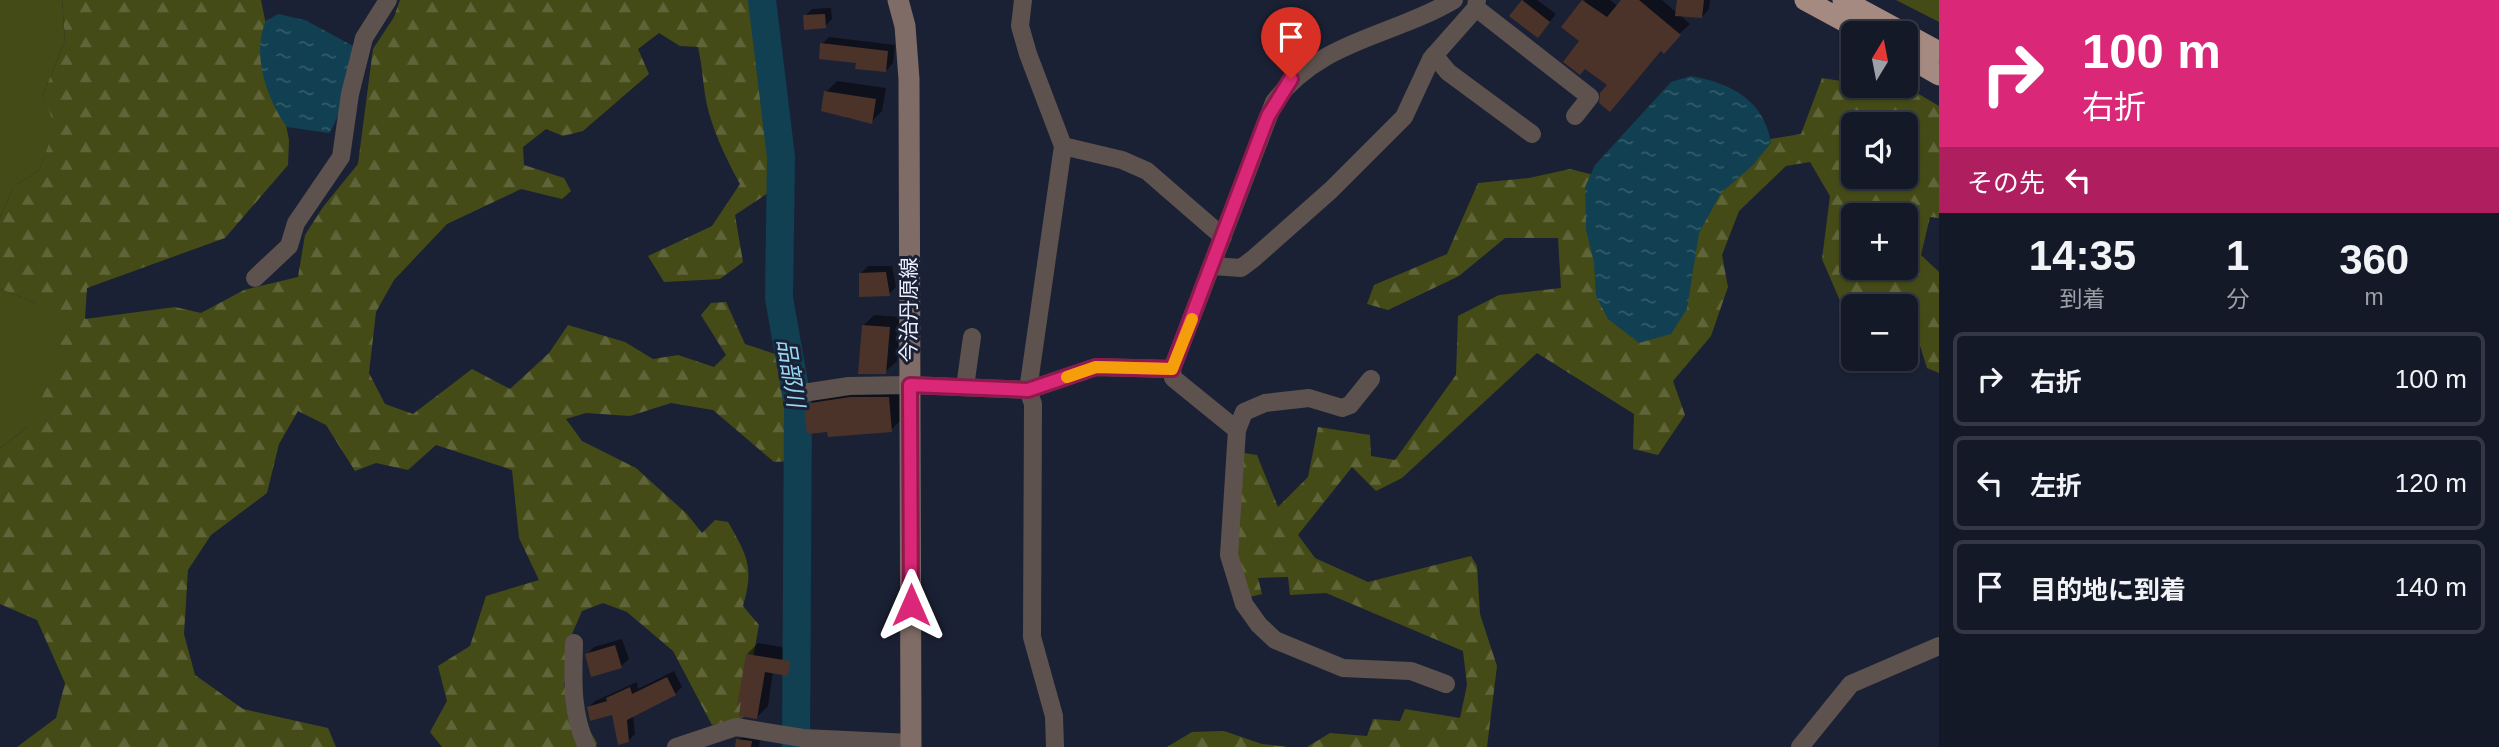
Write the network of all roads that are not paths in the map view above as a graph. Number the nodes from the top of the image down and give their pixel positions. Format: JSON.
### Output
{"nodes":[{"id":1,"x":388,"y":0,"type":"edge"},
{"id":2,"x":898,"y":0,"type":"edge"},
{"id":3,"x":1023,"y":0,"type":"edge"},
{"id":4,"x":1454,"y":0,"type":"edge"},
{"id":5,"x":1843,"y":0,"type":"edge"},
{"id":6,"x":1813,"y":2,"type":"edge"},
{"id":7,"x":1476,"y":4,"type":"edge"},
{"id":8,"x":1845,"y":21,"type":"edge"},
{"id":9,"x":1881,"y":21,"type":"edge"},
{"id":10,"x":1918,"y":41,"type":"edge"},
{"id":11,"x":1939,"y":52,"type":"edge"},
{"id":12,"x":1434,"y":55,"type":"junction"},
{"id":13,"x":1918,"y":63,"type":"edge"},
{"id":14,"x":1939,"y":75,"type":"edge"},
{"id":15,"x":1575,"y":116,"type":"dead end"},
{"id":16,"x":1532,"y":134,"type":"dead end"},
{"id":17,"x":1063,"y":146,"type":"junction"},
{"id":18,"x":1223,"y":236,"type":"junction"},
{"id":19,"x":1213,"y":266,"type":"junction"},
{"id":20,"x":255,"y":278,"type":"dead end"},
{"id":21,"x":972,"y":337,"type":"dead end"},
{"id":22,"x":1172,"y":369,"type":"junction"},
{"id":23,"x":1371,"y":379,"type":"dead end"},
{"id":24,"x":910,"y":385,"type":"junction"},
{"id":25,"x":965,"y":387,"type":"junction"},
{"id":26,"x":1028,"y":390,"type":"junction"},
{"id":27,"x":803,"y":393,"type":"dead end"},
{"id":28,"x":1237,"y":430,"type":"junction"},
{"id":29,"x":574,"y":643,"type":"dead end"},
{"id":30,"x":1939,"y":646,"type":"edge"},
{"id":31,"x":1446,"y":684,"type":"dead end"},
{"id":32,"x":911,"y":745,"type":"edge"},
{"id":33,"x":587,"y":747,"type":"edge"},
{"id":34,"x":676,"y":747,"type":"edge"},
{"id":35,"x":1055,"y":747,"type":"edge"},
{"id":36,"x":1800,"y":747,"type":"edge"}],
"edges":[{"from":1,"to":20,"type":"street"},
{"from":2,"to":24,"type":"main road","name":"今治丹原線"},
{"from":3,"to":17,"type":"street"},
{"from":4,"to":18,"type":"street"},
{"from":5,"to":9,"type":"highway"},
{"from":6,"to":8,"type":"highway"},
{"from":7,"to":12,"type":"street"},
{"from":7,"to":15,"type":"street"},
{"from":10,"to":11,"type":"highway"},
{"from":12,"to":16,"type":"street"},
{"from":12,"to":19,"type":"street"},
{"from":13,"to":14,"type":"highway"},
{"from":17,"to":18,"type":"street"},
{"from":17,"to":26,"type":"street"},
{"from":18,"to":19,"type":"street"},
{"from":19,"to":22,"type":"street"},
{"from":21,"to":25,"type":"street"},
{"from":22,"to":26,"type":"street"},
{"from":22,"to":28,"type":"street"},
{"from":23,"to":28,"type":"street"},
{"from":24,"to":25,"type":"street"},
{"from":24,"to":27,"type":"street"},
{"from":24,"to":32,"type":"main road","name":"今治丹原線"},
{"from":25,"to":26,"type":"street"},
{"from":26,"to":35,"type":"street"},
{"from":28,"to":31,"type":"street"},
{"from":29,"to":33,"type":"street"},
{"from":30,"to":36,"type":"street"},
{"from":32,"to":34,"type":"street"}]}
